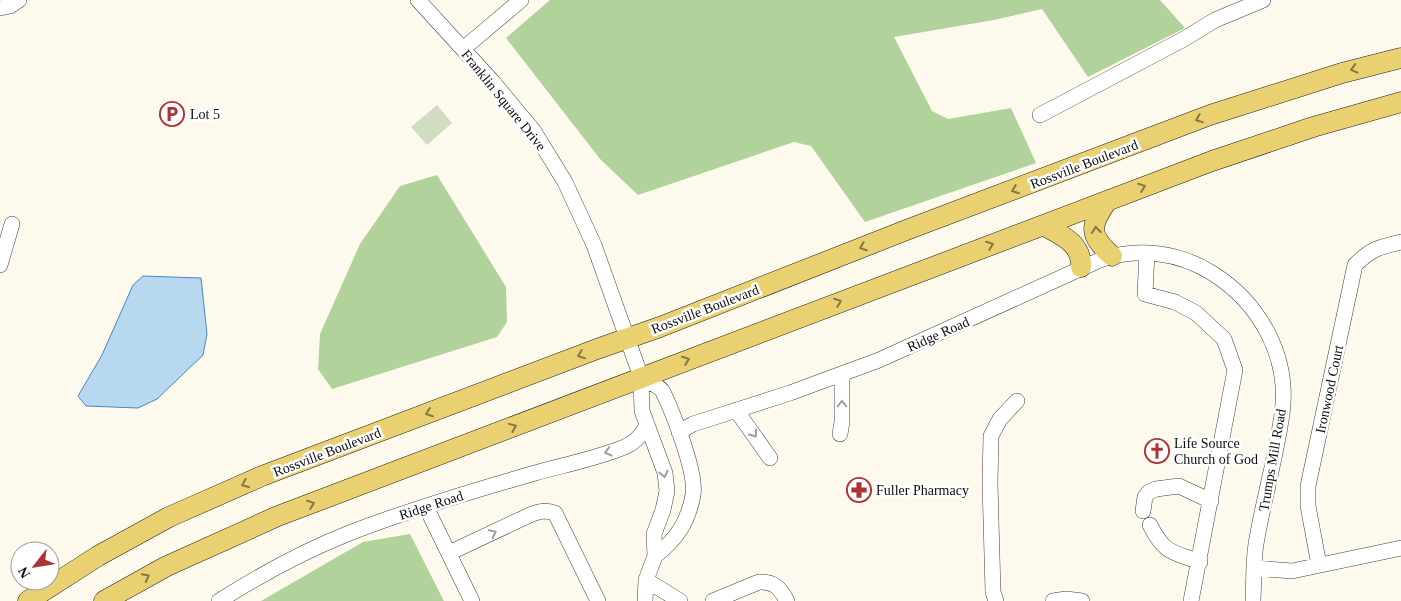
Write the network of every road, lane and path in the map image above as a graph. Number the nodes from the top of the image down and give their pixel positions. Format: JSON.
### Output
{"nodes":[{"id":1,"x":19,"y":0,"type":"edge"},
{"id":2,"x":418,"y":0,"type":"edge"},
{"id":3,"x":521,"y":0,"type":"edge"},
{"id":4,"x":1263,"y":0,"type":"edge"},
{"id":5,"x":1246,"y":3,"type":"edge"},
{"id":6,"x":0,"y":8,"type":"edge"},
{"id":7,"x":463,"y":49,"type":"junction"},
{"id":8,"x":1401,"y":58,"type":"edge"},
{"id":9,"x":1401,"y":102,"type":"edge"},
{"id":10,"x":1040,"y":115,"type":"dead end"},
{"id":11,"x":1106,"y":201,"type":"junction"},
{"id":12,"x":12,"y":224,"type":"dead end"},
{"id":13,"x":1043,"y":225,"type":"junction"},
{"id":14,"x":1401,"y":242,"type":"edge"},
{"id":15,"x":1147,"y":253,"type":"junction"},
{"id":16,"x":1112,"y":256,"type":"junction"},
{"id":17,"x":1197,"y":263,"type":"joint"},
{"id":18,"x":0,"y":265,"type":"edge"},
{"id":19,"x":1081,"y":267,"type":"junction"},
{"id":20,"x":627,"y":338,"type":"junction"},
{"id":21,"x":842,"y":374,"type":"junction"},
{"id":22,"x":641,"y":377,"type":"junction"},
{"id":23,"x":1017,"y":401,"type":"dead end"},
{"id":24,"x":736,"y":410,"type":"junction"},
{"id":25,"x":647,"y":426,"type":"junction"},
{"id":26,"x":679,"y":432,"type":"junction"},
{"id":27,"x":840,"y":434,"type":"dead end"},
{"id":28,"x":770,"y":458,"type":"dead end"},
{"id":29,"x":1211,"y":501,"type":"junction"},
{"id":30,"x":426,"y":507,"type":"junction"},
{"id":31,"x":1144,"y":511,"type":"dead end"},
{"id":32,"x":1150,"y":525,"type":"dead end"},
{"id":33,"x":1401,"y":548,"type":"edge"},
{"id":34,"x":449,"y":553,"type":"junction"},
{"id":35,"x":655,"y":556,"type":"junction"},
{"id":36,"x":1200,"y":562,"type":"junction"},
{"id":37,"x":1319,"y":565,"type":"junction"},
{"id":38,"x":1255,"y":568,"type":"junction"},
{"id":39,"x":646,"y":580,"type":"junction"},
{"id":40,"x":28,"y":601,"type":"edge"},
{"id":41,"x":104,"y":601,"type":"edge"},
{"id":42,"x":219,"y":601,"type":"edge"},
{"id":43,"x":472,"y":601,"type":"edge"},
{"id":44,"x":598,"y":601,"type":"edge"},
{"id":45,"x":645,"y":601,"type":"edge"},
{"id":46,"x":680,"y":601,"type":"edge"},
{"id":47,"x":713,"y":601,"type":"edge"},
{"id":48,"x":787,"y":601,"type":"edge"},
{"id":49,"x":996,"y":601,"type":"edge"},
{"id":50,"x":1053,"y":601,"type":"edge"},
{"id":51,"x":1082,"y":601,"type":"edge"},
{"id":52,"x":1191,"y":601,"type":"edge"},
{"id":53,"x":1253,"y":601,"type":"edge"}],
"edges":[{"from":1,"to":6,"type":"street"},
{"from":2,"to":7,"type":"street","name":"Franklin Square Drive"},
{"from":3,"to":7,"type":"street"},
{"from":4,"to":5,"type":"street"},
{"from":5,"to":10,"type":"street"},
{"from":7,"to":20,"type":"street","name":"Franklin Square Drive"},
{"from":8,"to":20,"type":"main road","name":"Rossville Boulevard","one_way":true},
{"from":11,"to":9,"type":"main road","one_way":true},
{"from":11,"to":13,"type":"main road"},
{"from":16,"to":11,"type":"main road","one_way":true},
{"from":12,"to":18,"type":"street"},
{"from":13,"to":19,"type":"main road"},
{"from":22,"to":13,"type":"main road","one_way":true},
{"from":14,"to":37,"type":"street","name":"Ironwood Court"},
{"from":15,"to":16,"type":"street","name":"Ridge Road"},
{"from":15,"to":17,"type":"street","name":"Ridge Road"},
{"from":15,"to":29,"type":"street"},
{"from":16,"to":19,"type":"street","name":"Ridge Road"},
{"from":17,"to":38,"type":"street","name":"Trumps Mill Road"},
{"from":19,"to":21,"type":"street","name":"Ridge Road"},
{"from":20,"to":22,"type":"street","name":"Franklin Square Drive"},
{"from":20,"to":40,"type":"main road","name":"Rossville Boulevard","one_way":true},
{"from":21,"to":24,"type":"street","name":"Ridge Road"},
{"from":27,"to":21,"type":"street","one_way":true},
{"from":22,"to":25,"type":"street","name":"Franklin Square Drive"},
{"from":22,"to":26,"type":"street","name":"Franklin Square Drive"},
{"from":41,"to":22,"type":"main road","one_way":true},
{"from":23,"to":49,"type":"street"},
{"from":24,"to":26,"type":"street","name":"Ridge Road"},
{"from":24,"to":28,"type":"street","one_way":true},
{"from":25,"to":30,"type":"street","name":"Ridge Road","one_way":true},
{"from":25,"to":35,"type":"street","name":"Franklin Square Drive","one_way":true},
{"from":26,"to":35,"type":"street","name":"Franklin Square Drive"},
{"from":29,"to":31,"type":"street"},
{"from":29,"to":36,"type":"street"},
{"from":30,"to":34,"type":"street"},
{"from":30,"to":42,"type":"street","name":"Ridge Road"},
{"from":32,"to":36,"type":"street"},
{"from":33,"to":37,"type":"street"},
{"from":34,"to":43,"type":"street"},
{"from":34,"to":44,"type":"street","one_way":true},
{"from":35,"to":39,"type":"street","name":"Franklin Square Drive"},
{"from":36,"to":52,"type":"street"},
{"from":37,"to":38,"type":"street"},
{"from":38,"to":53,"type":"street","name":"Trumps Mill Road"},
{"from":39,"to":45,"type":"street","name":"Franklin Square Drive"},
{"from":39,"to":46,"type":"street"},
{"from":47,"to":48,"type":"street"},
{"from":50,"to":51,"type":"street"}]}
